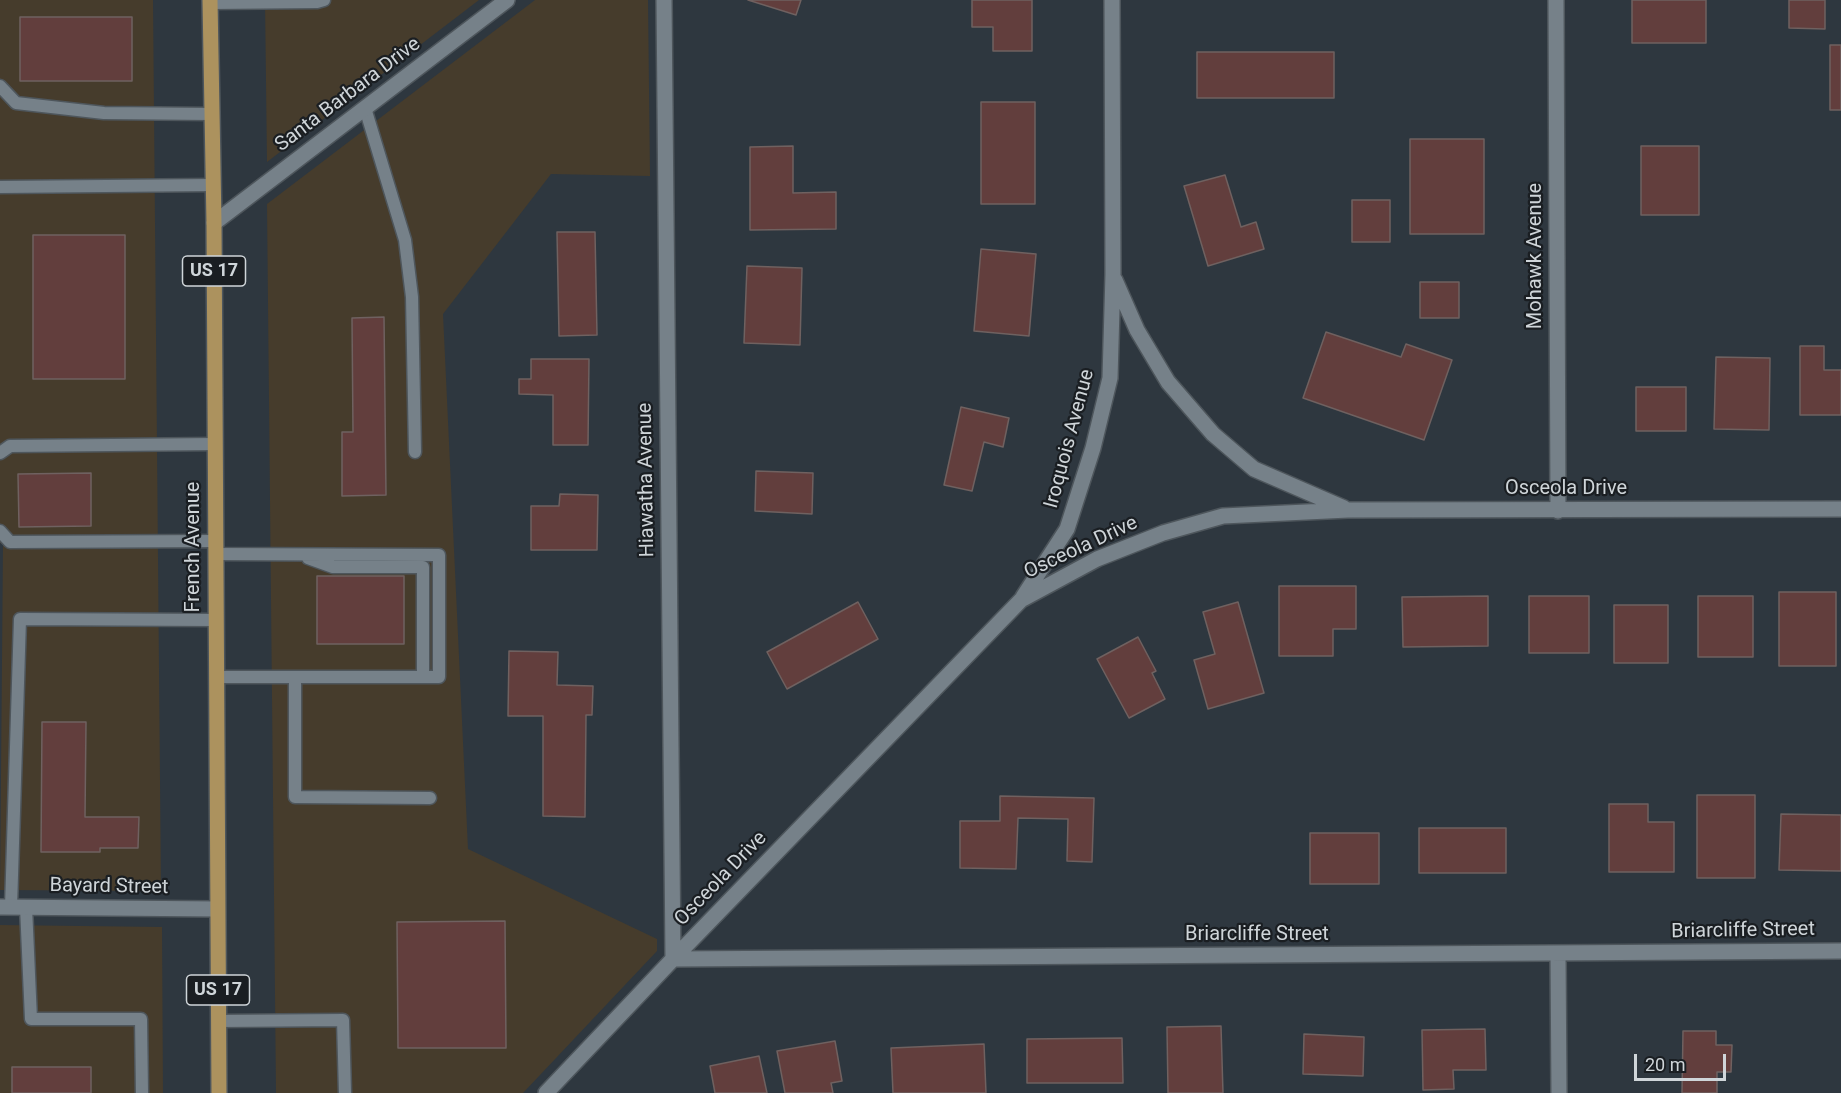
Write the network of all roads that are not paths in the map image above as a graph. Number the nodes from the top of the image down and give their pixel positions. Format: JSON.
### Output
{"nodes":[{"id":1,"x":324,"y":0,"type":"edge"},
{"id":2,"x":507,"y":0,"type":"edge"},
{"id":3,"x":664,"y":0,"type":"edge"},
{"id":4,"x":1112,"y":0,"type":"edge"},
{"id":5,"x":1556,"y":0,"type":"edge"},
{"id":6,"x":210,"y":1,"type":"edge"},
{"id":7,"x":0,"y":86,"type":"edge"},
{"id":8,"x":365,"y":108,"type":"junction"},
{"id":9,"x":212,"y":114,"type":"junction"},
{"id":10,"x":213,"y":185,"type":"junction"},
{"id":11,"x":0,"y":187,"type":"edge"},
{"id":12,"x":214,"y":223,"type":"junction"},
{"id":13,"x":1113,"y":274,"type":"junction"},
{"id":14,"x":214,"y":444,"type":"junction"},
{"id":15,"x":416,"y":452,"type":"dead end"},
{"id":16,"x":0,"y":453,"type":"edge"},
{"id":17,"x":1841,"y":509,"type":"edge"},
{"id":18,"x":1348,"y":510,"type":"junction"},
{"id":19,"x":1558,"y":511,"type":"junction"},
{"id":20,"x":0,"y":531,"type":"edge"},
{"id":21,"x":215,"y":548,"type":"junction"},
{"id":22,"x":298,"y":555,"type":"junction"},
{"id":23,"x":1021,"y":600,"type":"junction"},
{"id":24,"x":215,"y":620,"type":"junction"},
{"id":25,"x":216,"y":677,"type":"junction"},
{"id":26,"x":295,"y":677,"type":"junction"},
{"id":27,"x":423,"y":677,"type":"junction"},
{"id":28,"x":430,"y":798,"type":"dead end"},
{"id":29,"x":12,"y":907,"type":"edge"},
{"id":30,"x":217,"y":909,"type":"junction"},
{"id":31,"x":1841,"y":951,"type":"edge"},
{"id":32,"x":1558,"y":954,"type":"junction"},
{"id":33,"x":673,"y":959,"type":"junction"},
{"id":34,"x":218,"y":1022,"type":"junction"},
{"id":35,"x":142,"y":1093,"type":"edge"},
{"id":36,"x":219,"y":1093,"type":"edge"},
{"id":37,"x":345,"y":1093,"type":"edge"},
{"id":38,"x":546,"y":1093,"type":"edge"},
{"id":39,"x":1558,"y":1093,"type":"edge"}],
"edges":[{"from":1,"to":6,"type":"lane"},
{"from":2,"to":8,"type":"street","name":"Santa Barbara Drive"},
{"from":3,"to":33,"type":"street","name":"Hiawatha Avenue"},
{"from":4,"to":13,"type":"street","name":"Iroquois Avenue"},
{"from":5,"to":19,"type":"street","name":"Mohawk Avenue"},
{"from":6,"to":9,"type":"main road","name":"French Avenue","number":"US 17"},
{"from":7,"to":9,"type":"lane"},
{"from":8,"to":12,"type":"street","name":"Santa Barbara Drive"},
{"from":8,"to":15,"type":"lane"},
{"from":9,"to":10,"type":"main road","name":"French Avenue","number":"US 17"},
{"from":10,"to":11,"type":"lane"},
{"from":10,"to":12,"type":"main road","name":"French Avenue","number":"US 17"},
{"from":12,"to":14,"type":"main road","name":"French Avenue","number":"US 17"},
{"from":13,"to":18,"type":"street","name":"Iroquois Avenue"},
{"from":13,"to":23,"type":"street","name":"Iroquois Avenue"},
{"from":14,"to":16,"type":"lane"},
{"from":14,"to":21,"type":"main road","name":"French Avenue","number":"US 17"},
{"from":17,"to":19,"type":"street","name":"Osceola Drive"},
{"from":18,"to":19,"type":"street","name":"Osceola Drive"},
{"from":18,"to":23,"type":"street","name":"Osceola Drive"},
{"from":20,"to":21,"type":"lane"},
{"from":21,"to":22,"type":"lane"},
{"from":21,"to":24,"type":"main road","name":"French Avenue","number":"US 17"},
{"from":22,"to":27,"type":"lane"},
{"from":22,"to":27,"type":"lane"},
{"from":23,"to":33,"type":"street","name":"Osceola Drive"},
{"from":24,"to":25,"type":"main road","name":"French Avenue","number":"US 17"},
{"from":24,"to":29,"type":"lane"},
{"from":25,"to":26,"type":"lane"},
{"from":25,"to":30,"type":"main road","name":"French Avenue","number":"US 17"},
{"from":26,"to":27,"type":"lane"},
{"from":26,"to":28,"type":"lane"},
{"from":29,"to":30,"type":"street","name":"Bayard Street"},
{"from":29,"to":35,"type":"lane"},
{"from":30,"to":34,"type":"main road","name":"French Avenue","number":"US 17"},
{"from":31,"to":32,"type":"street","name":"Briarcliffe Street"},
{"from":32,"to":33,"type":"street","name":"Briarcliffe Street"},
{"from":32,"to":39,"type":"street"},
{"from":33,"to":38,"type":"street","name":"Osceola Drive"},
{"from":34,"to":36,"type":"main road","name":"French Avenue","number":"US 17"},
{"from":34,"to":37,"type":"lane"}]}
